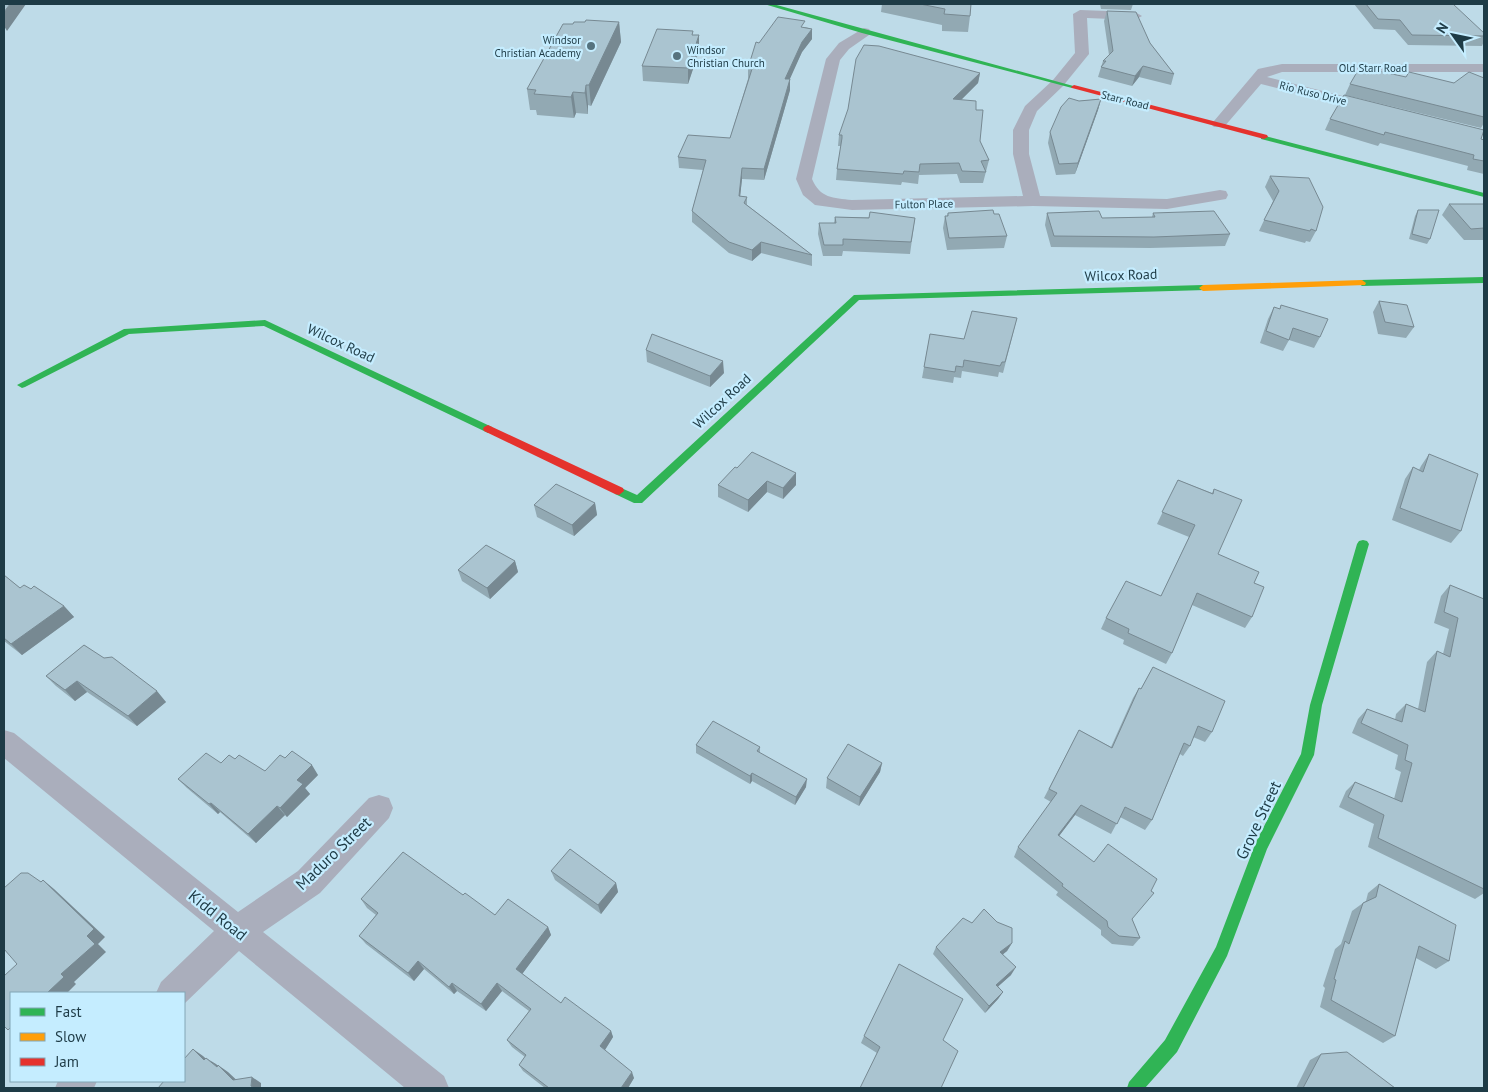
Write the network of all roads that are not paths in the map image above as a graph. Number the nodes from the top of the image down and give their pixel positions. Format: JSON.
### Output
{"nodes":[{"id":1,"x":766,"y":4,"type":"edge"},
{"id":2,"x":1135,"y":16,"type":"edge"},
{"id":3,"x":864,"y":32,"type":"junction"},
{"id":4,"x":1484,"y":68,"type":"edge"},
{"id":5,"x":1261,"y":76,"type":"junction"},
{"id":6,"x":1058,"y":83,"type":"junction"},
{"id":7,"x":1390,"y":112,"type":"edge"},
{"id":8,"x":1219,"y":124,"type":"junction"},
{"id":9,"x":1220,"y":195,"type":"dead end"},
{"id":10,"x":1484,"y":195,"type":"edge"},
{"id":11,"x":1033,"y":201,"type":"junction"},
{"id":12,"x":1484,"y":280,"type":"edge"},
{"id":13,"x":22,"y":385,"type":"dead end"},
{"id":14,"x":1362,"y":544,"type":"dead end"},
{"id":15,"x":4,"y":742,"type":"edge"},
{"id":16,"x":379,"y":808,"type":"dead end"},
{"id":17,"x":238,"y":930,"type":"junction"},
{"id":18,"x":173,"y":992,"type":"edge"},
{"id":19,"x":432,"y":1088,"type":"edge"},
{"id":20,"x":1135,"y":1088,"type":"edge"}],
"edges":[{"from":1,"to":3,"type":"street","name":"Starr Road"},
{"from":2,"to":6,"type":"street"},
{"from":3,"to":6,"type":"street","name":"Starr Road"},
{"from":3,"to":11,"type":"street","name":"Fulton Place"},
{"from":4,"to":5,"type":"street","name":"Old Starr Road"},
{"from":5,"to":7,"type":"street","name":"Rio Ruso Drive"},
{"from":5,"to":8,"type":"street"},
{"from":6,"to":8,"type":"street","name":"Starr Road"},
{"from":6,"to":11,"type":"street"},
{"from":8,"to":10,"type":"street","name":"Starr Road"},
{"from":9,"to":11,"type":"street","name":"Fulton Place"},
{"from":12,"to":13,"type":"street","name":"Wilcox Road"},
{"from":14,"to":20,"type":"street","name":"Grove Street"},
{"from":15,"to":17,"type":"street","name":"Kidd Road"},
{"from":16,"to":17,"type":"street","name":"Maduro Street"},
{"from":17,"to":18,"type":"street","name":"Maduro Street"},
{"from":17,"to":19,"type":"street","name":"Kidd Road"}]}
